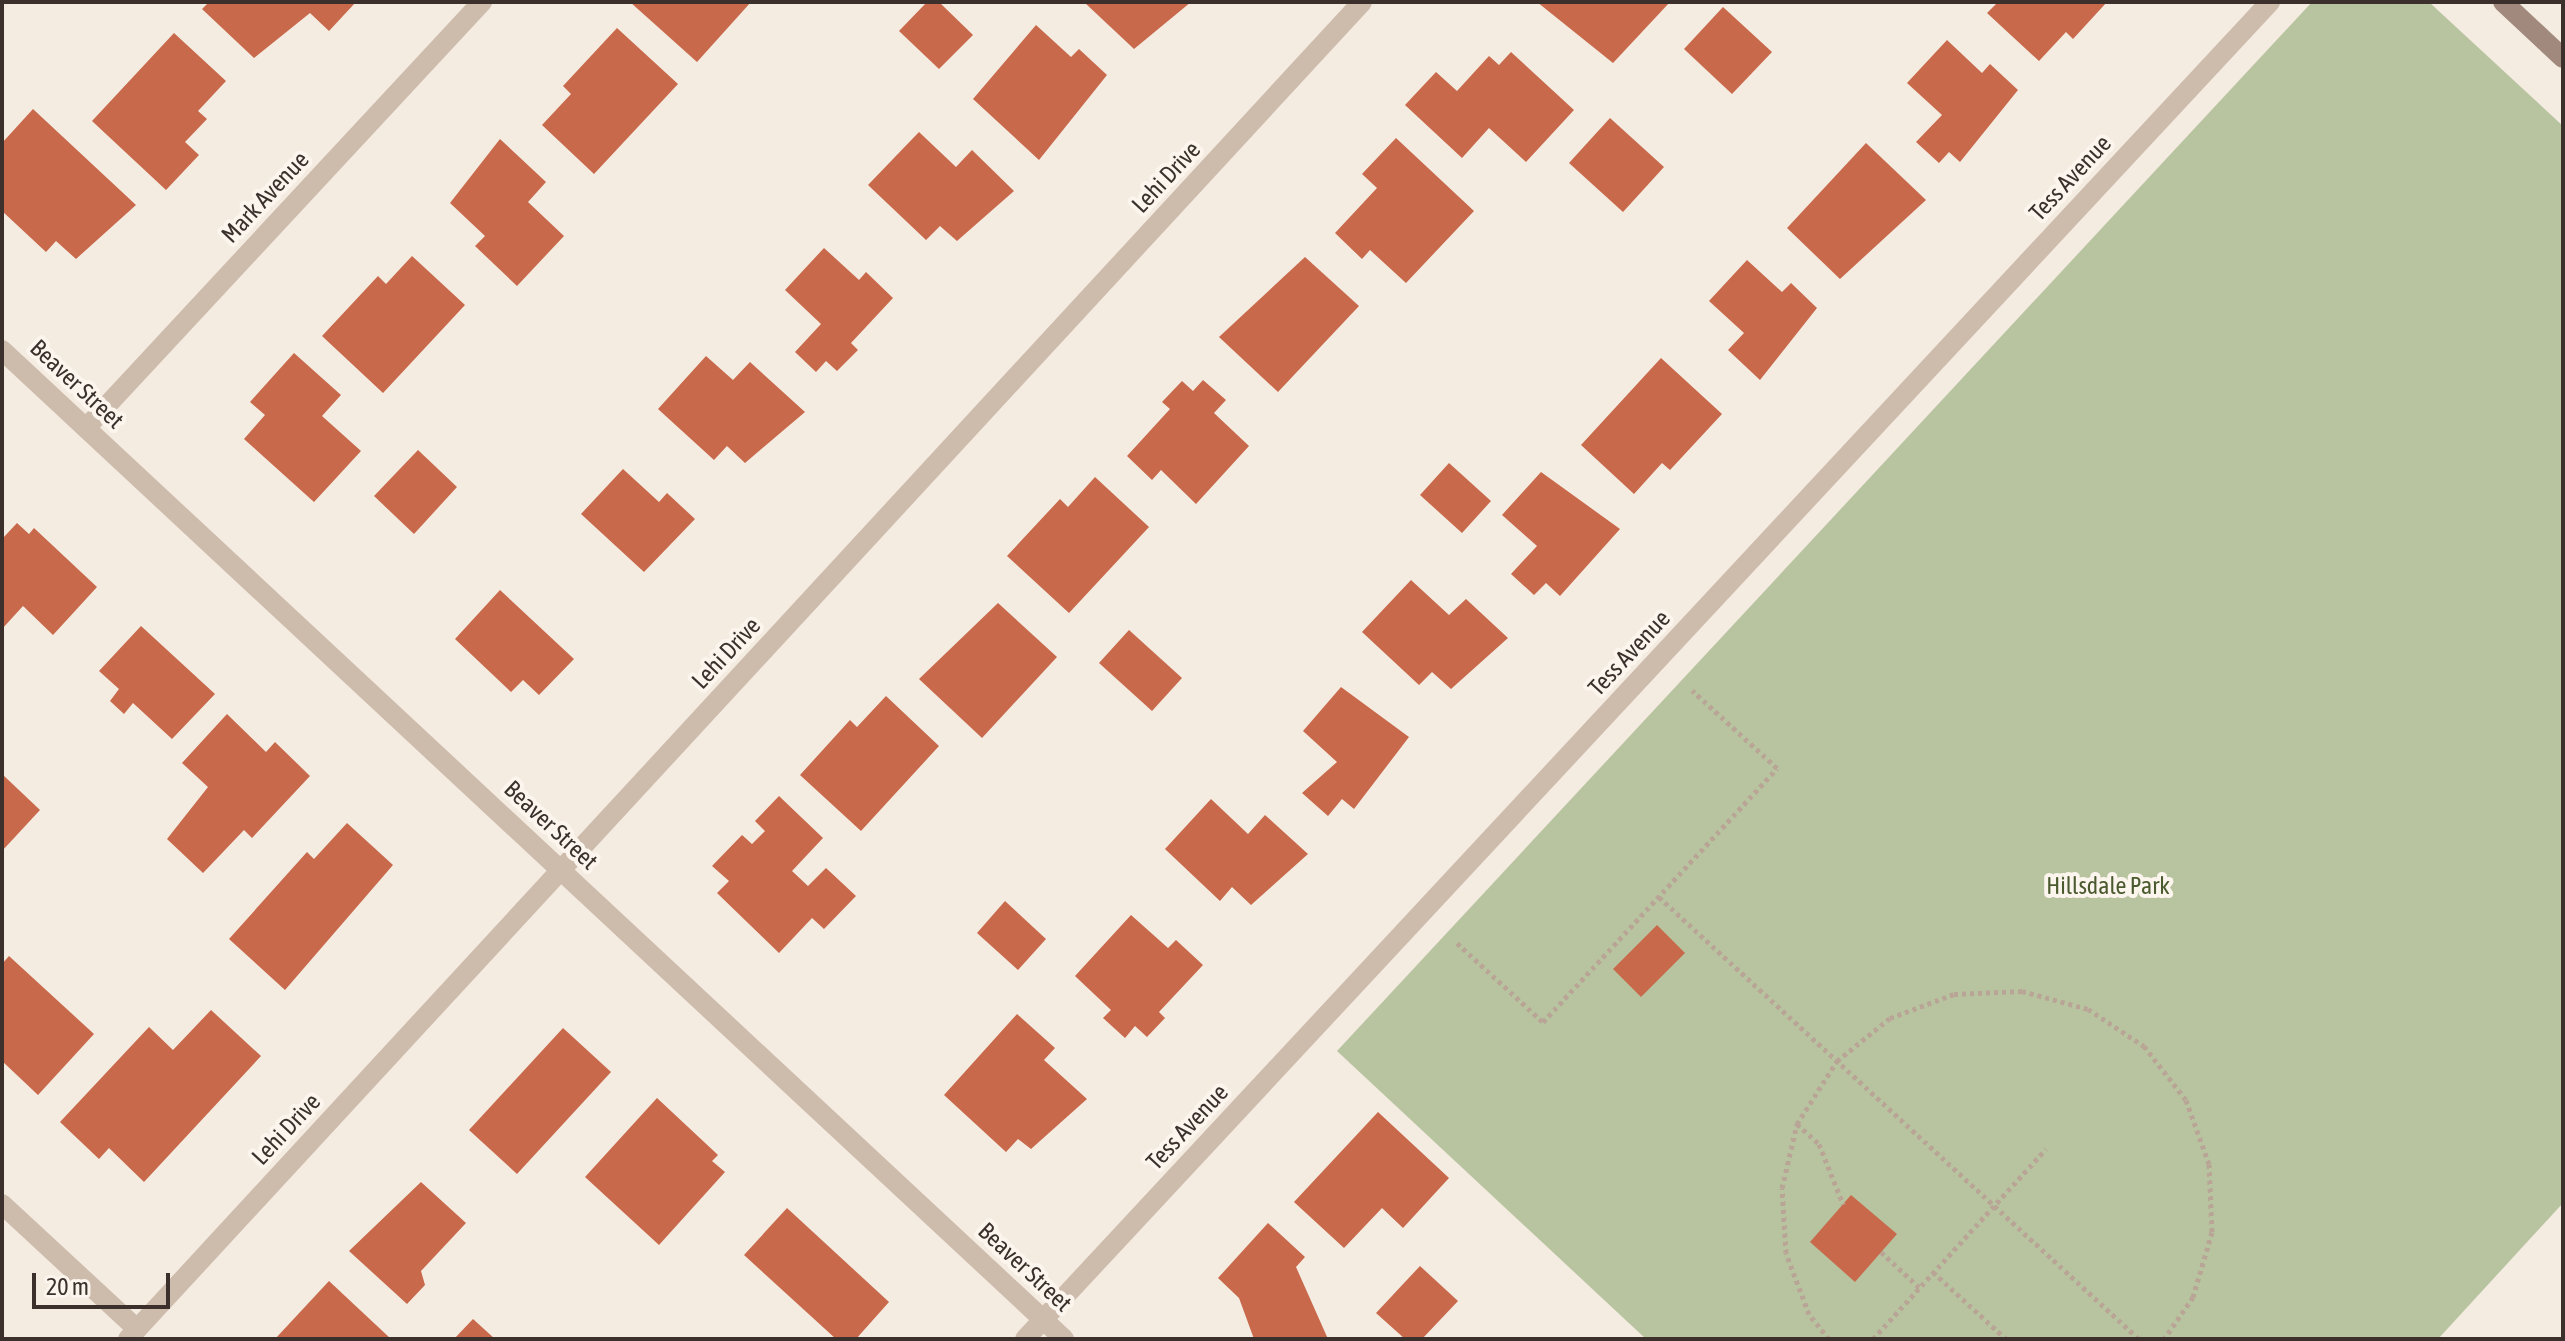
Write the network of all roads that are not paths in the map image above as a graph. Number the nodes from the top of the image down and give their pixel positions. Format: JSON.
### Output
{"nodes":[{"id":1,"x":482,"y":2,"type":"edge"},
{"id":2,"x":1362,"y":2,"type":"edge"},
{"id":3,"x":2270,"y":2,"type":"edge"},
{"id":4,"x":2503,"y":2,"type":"edge"},
{"id":5,"x":2563,"y":58,"type":"edge"},
{"id":6,"x":2,"y":350,"type":"edge"},
{"id":7,"x":86,"y":428,"type":"junction"},
{"id":8,"x":561,"y":870,"type":"junction"},
{"id":9,"x":2,"y":1204,"type":"edge"},
{"id":10,"x":1043,"y":1320,"type":"junction"},
{"id":11,"x":132,"y":1334,"type":"edge"},
{"id":12,"x":1025,"y":1339,"type":"edge"},
{"id":13,"x":1064,"y":1339,"type":"edge"}],
"edges":[{"from":1,"to":7,"type":"street","name":"Mark Avenue"},
{"from":2,"to":8,"type":"street","name":"Lehi Drive"},
{"from":3,"to":10,"type":"street","name":"Tess Avenue"},
{"from":4,"to":5,"type":"main road"},
{"from":6,"to":7,"type":"street","name":"Beaver Street"},
{"from":7,"to":8,"type":"street","name":"Beaver Street"},
{"from":8,"to":10,"type":"street","name":"Beaver Street"},
{"from":8,"to":11,"type":"street","name":"Lehi Drive"},
{"from":9,"to":11,"type":"street"},
{"from":10,"to":12,"type":"street","name":"Tess Avenue"},
{"from":10,"to":13,"type":"street","name":"Beaver Street"}]}
